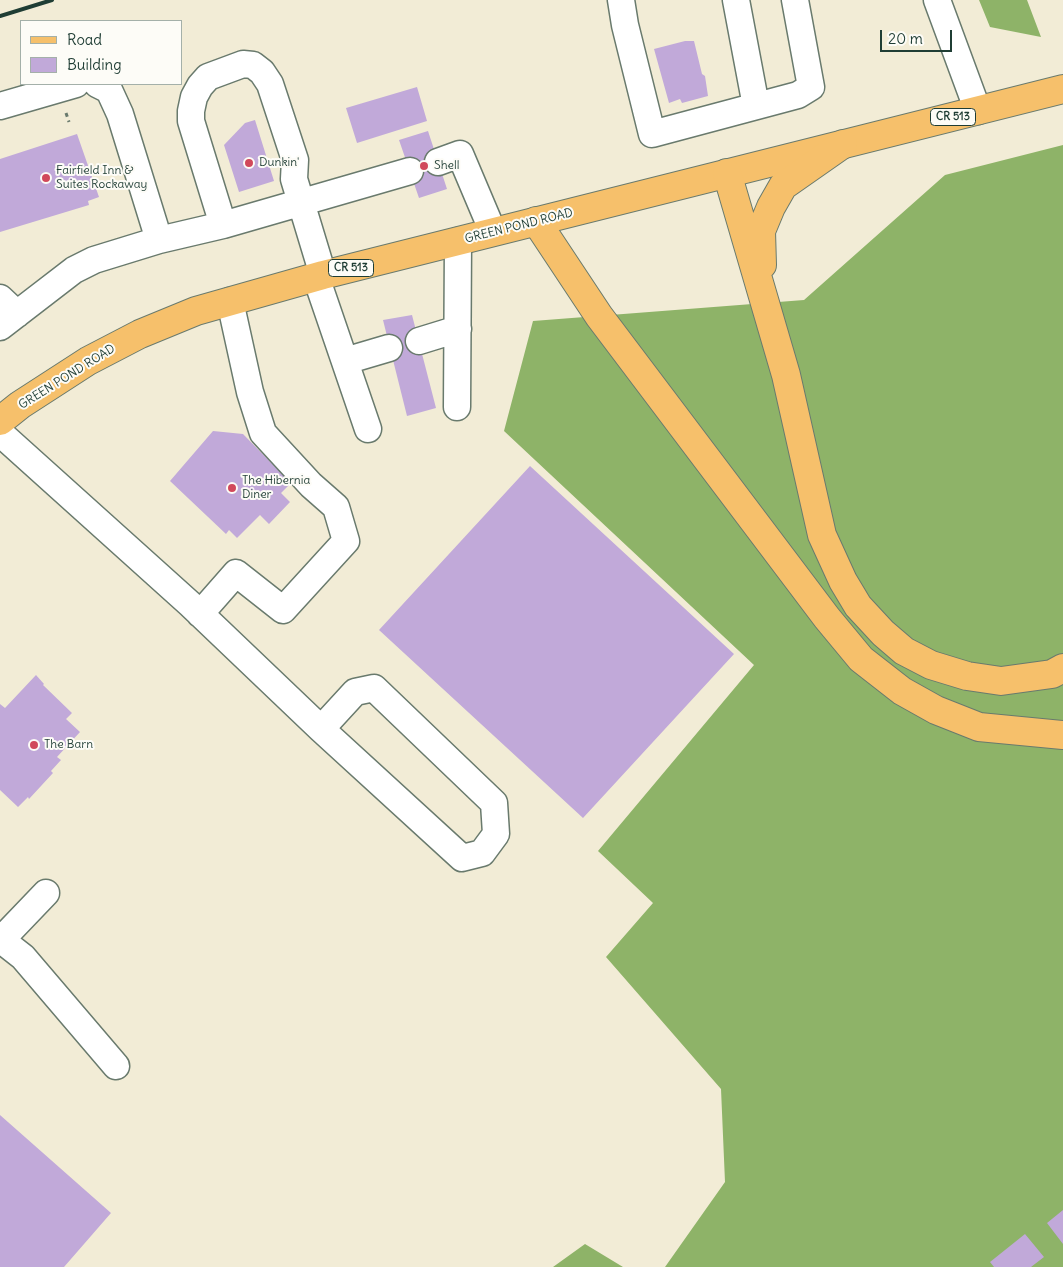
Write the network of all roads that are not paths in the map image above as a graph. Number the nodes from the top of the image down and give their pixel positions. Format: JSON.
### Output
{"nodes":[{"id":1,"x":621,"y":0,"type":"edge"},
{"id":2,"x":736,"y":0,"type":"edge"},
{"id":3,"x":795,"y":0,"type":"edge"},
{"id":4,"x":938,"y":0,"type":"edge"},
{"id":5,"x":73,"y":85,"type":"edge"},
{"id":6,"x":99,"y":85,"type":"edge"},
{"id":7,"x":1063,"y":89,"type":"edge"},
{"id":8,"x":0,"y":106,"type":"edge"},
{"id":9,"x":756,"y":106,"type":"junction"},
{"id":10,"x":978,"y":111,"type":"junction"},
{"id":11,"x":843,"y":144,"type":"junction"},
{"id":12,"x":438,"y":162,"type":"dead end"},
{"id":13,"x":410,"y":171,"type":"dead end"},
{"id":14,"x":727,"y":173,"type":"junction"},
{"id":15,"x":298,"y":190,"type":"junction"},
{"id":16,"x":220,"y":216,"type":"junction"},
{"id":17,"x":536,"y":221,"type":"junction"},
{"id":18,"x":493,"y":232,"type":"junction"},
{"id":19,"x":159,"y":240,"type":"junction"},
{"id":20,"x":458,"y":241,"type":"junction"},
{"id":21,"x":320,"y":276,"type":"junction"},
{"id":22,"x":230,"y":301,"type":"junction"},
{"id":23,"x":765,"y":304,"type":"junction"},
{"id":24,"x":6,"y":313,"type":"edge"},
{"id":25,"x":458,"y":329,"type":"junction"},
{"id":26,"x":419,"y":341,"type":"dead end"},
{"id":27,"x":389,"y":348,"type":"dead end"},
{"id":28,"x":345,"y":361,"type":"junction"},
{"id":29,"x":457,"y":406,"type":"dead end"},
{"id":30,"x":0,"y":421,"type":"edge"},
{"id":31,"x":368,"y":429,"type":"dead end"},
{"id":32,"x":0,"y":433,"type":"edge"},
{"id":33,"x":200,"y":614,"type":"junction"},
{"id":34,"x":1063,"y":668,"type":"edge"},
{"id":35,"x":321,"y":729,"type":"junction"},
{"id":36,"x":1063,"y":734,"type":"edge"},
{"id":37,"x":46,"y":892,"type":"dead end"},
{"id":38,"x":3,"y":947,"type":"edge"},
{"id":39,"x":116,"y":1066,"type":"dead end"}],
"edges":[{"from":1,"to":9,"type":"street"},
{"from":2,"to":9,"type":"street"},
{"from":3,"to":9,"type":"street"},
{"from":4,"to":10,"type":"street"},
{"from":5,"to":8,"type":"street"},
{"from":6,"to":19,"type":"street"},
{"from":7,"to":10,"type":"main road","name":"GREEN POND ROAD","number":"CR 513"},
{"from":10,"to":11,"type":"main road","name":"GREEN POND ROAD","number":"CR 513"},
{"from":11,"to":14,"type":"main road","name":"GREEN POND ROAD","number":"CR 513"},
{"from":11,"to":23,"type":"main road"},
{"from":12,"to":18,"type":"street"},
{"from":13,"to":15,"type":"street"},
{"from":14,"to":17,"type":"main road","name":"GREEN POND ROAD","number":"CR 513"},
{"from":14,"to":23,"type":"main road"},
{"from":15,"to":16,"type":"street"},
{"from":15,"to":16,"type":"street"},
{"from":15,"to":21,"type":"street"},
{"from":16,"to":19,"type":"street"},
{"from":17,"to":18,"type":"main road","name":"GREEN POND ROAD","number":"CR 513"},
{"from":17,"to":36,"type":"main road"},
{"from":18,"to":20,"type":"main road","name":"GREEN POND ROAD","number":"CR 513"},
{"from":19,"to":24,"type":"street"},
{"from":20,"to":21,"type":"main road","name":"GREEN POND ROAD","number":"CR 513"},
{"from":20,"to":25,"type":"street"},
{"from":21,"to":22,"type":"main road","name":"GREEN POND ROAD","number":"CR 513"},
{"from":21,"to":28,"type":"street"},
{"from":22,"to":30,"type":"main road","name":"GREEN POND ROAD","number":"CR 513"},
{"from":22,"to":33,"type":"street"},
{"from":23,"to":34,"type":"main road"},
{"from":25,"to":26,"type":"street"},
{"from":25,"to":29,"type":"street"},
{"from":27,"to":28,"type":"street"},
{"from":28,"to":31,"type":"street"},
{"from":32,"to":33,"type":"street"},
{"from":33,"to":35,"type":"street"},
{"from":35,"to":35,"type":"street"},
{"from":37,"to":38,"type":"street"},
{"from":38,"to":39,"type":"street"}]}
